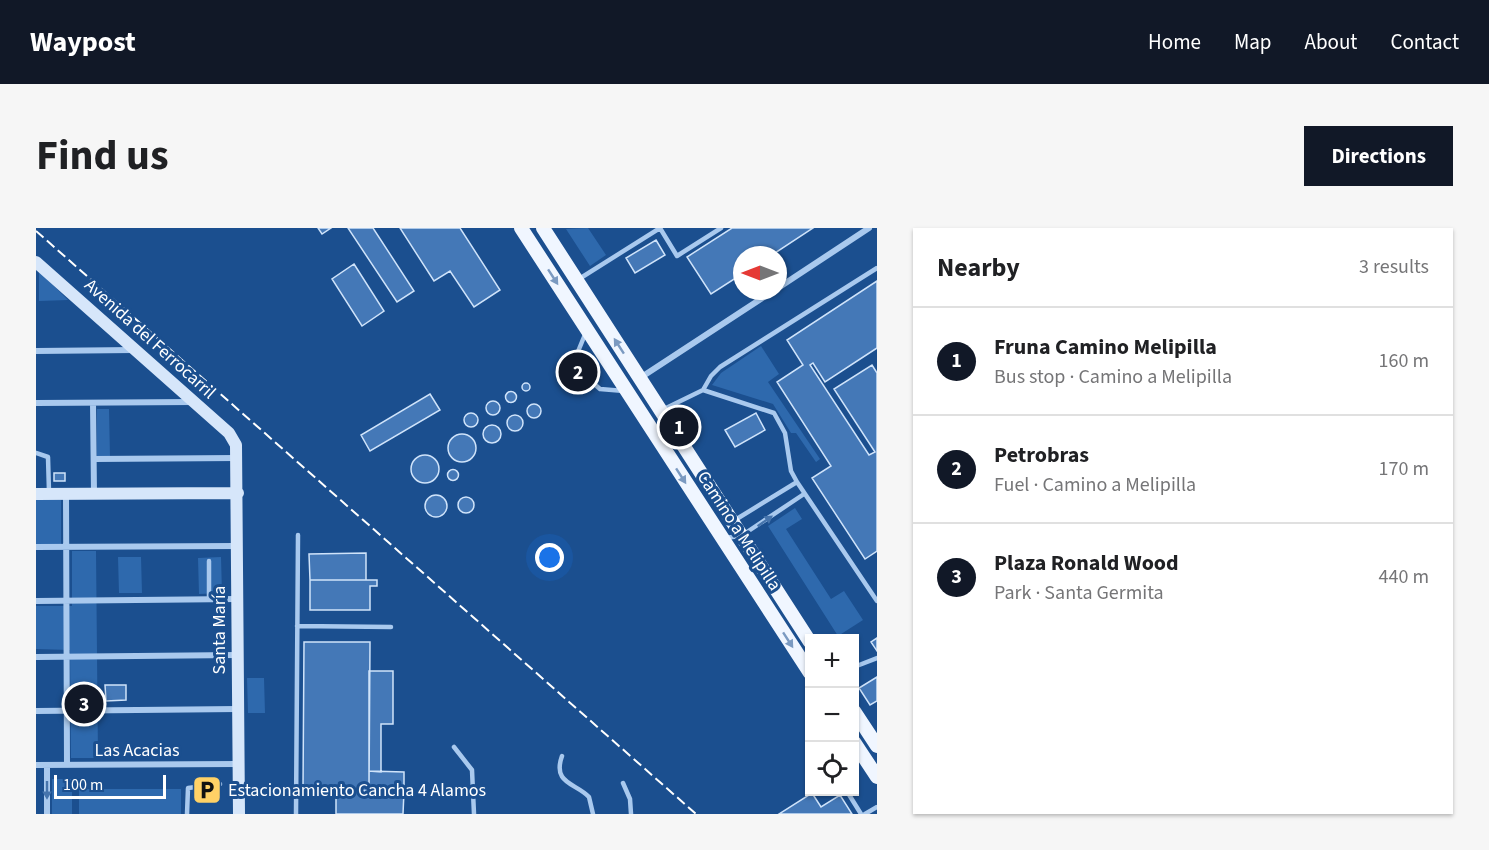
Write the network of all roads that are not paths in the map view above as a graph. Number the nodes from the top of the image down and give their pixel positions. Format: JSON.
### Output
{"nodes":[{"id":1,"x":521,"y":228,"type":"edge"},
{"id":2,"x":543,"y":228,"type":"edge"},
{"id":3,"x":721,"y":228,"type":"edge"},
{"id":4,"x":869,"y":228,"type":"edge"},
{"id":5,"x":858,"y":231,"type":"edge"},
{"id":6,"x":36,"y":262,"type":"edge"},
{"id":7,"x":877,"y":268,"type":"edge"},
{"id":8,"x":577,"y":280,"type":"junction"},
{"id":9,"x":787,"y":282,"type":"edge"},
{"id":10,"x":759,"y":300,"type":"edge"},
{"id":11,"x":587,"y":330,"type":"junction"},
{"id":12,"x":135,"y":350,"type":"junction"},
{"id":13,"x":36,"y":351,"type":"edge"},
{"id":14,"x":577,"y":365,"type":"dead end"},
{"id":15,"x":585,"y":376,"type":"dead end"},
{"id":16,"x":640,"y":378,"type":"junction"},
{"id":17,"x":703,"y":390,"type":"junction"},
{"id":18,"x":627,"y":391,"type":"junction"},
{"id":19,"x":194,"y":402,"type":"junction"},
{"id":20,"x":36,"y":403,"type":"edge"},
{"id":21,"x":93,"y":403,"type":"junction"},
{"id":22,"x":661,"y":411,"type":"junction"},
{"id":23,"x":237,"y":452,"type":"junction"},
{"id":24,"x":36,"y":453,"type":"edge"},
{"id":25,"x":94,"y":459,"type":"junction"},
{"id":26,"x":796,"y":482,"type":"junction"},
{"id":27,"x":238,"y":493,"type":"junction"},
{"id":28,"x":36,"y":494,"type":"edge"},
{"id":29,"x":49,"y":494,"type":"junction"},
{"id":30,"x":66,"y":494,"type":"junction"},
{"id":31,"x":94,"y":494,"type":"junction"},
{"id":32,"x":804,"y":494,"type":"junction"},
{"id":33,"x":732,"y":522,"type":"junction"},
{"id":34,"x":298,"y":535,"type":"dead end"},
{"id":35,"x":741,"y":536,"type":"junction"},
{"id":36,"x":722,"y":538,"type":"junction"},
{"id":37,"x":237,"y":546,"type":"junction"},
{"id":38,"x":66,"y":547,"type":"junction"},
{"id":39,"x":36,"y":548,"type":"edge"},
{"id":40,"x":209,"y":561,"type":"dead end"},
{"id":41,"x":209,"y":599,"type":"junction"},
{"id":42,"x":237,"y":599,"type":"junction"},
{"id":43,"x":36,"y":601,"type":"edge"},
{"id":44,"x":67,"y":601,"type":"junction"},
{"id":45,"x":877,"y":601,"type":"edge"},
{"id":46,"x":297,"y":626,"type":"junction"},
{"id":47,"x":391,"y":627,"type":"dead end"},
{"id":48,"x":805,"y":634,"type":"edge"},
{"id":49,"x":237,"y":655,"type":"junction"},
{"id":50,"x":36,"y":657,"type":"edge"},
{"id":51,"x":67,"y":657,"type":"junction"},
{"id":52,"x":877,"y":658,"type":"edge"},
{"id":53,"x":805,"y":665,"type":"edge"},
{"id":54,"x":859,"y":665,"type":"edge"},
{"id":55,"x":238,"y":709,"type":"junction"},
{"id":56,"x":36,"y":711,"type":"edge"},
{"id":57,"x":67,"y":711,"type":"junction"},
{"id":58,"x":859,"y":717,"type":"edge"},
{"id":59,"x":877,"y":746,"type":"edge"},
{"id":60,"x":454,"y":747,"type":"dead end"},
{"id":61,"x":859,"y":748,"type":"edge"},
{"id":62,"x":562,"y":756,"type":"dead end"},
{"id":63,"x":238,"y":764,"type":"junction"},
{"id":64,"x":36,"y":765,"type":"edge"},
{"id":65,"x":47,"y":765,"type":"junction"},
{"id":66,"x":67,"y":765,"type":"junction"},
{"id":67,"x":877,"y":777,"type":"edge"},
{"id":68,"x":623,"y":783,"type":"dead end"},
{"id":69,"x":220,"y":784,"type":"dead end"},
{"id":70,"x":850,"y":796,"type":"edge"},
{"id":71,"x":877,"y":807,"type":"edge"},
{"id":72,"x":47,"y":814,"type":"edge"},
{"id":73,"x":187,"y":814,"type":"edge"},
{"id":74,"x":239,"y":814,"type":"edge"},
{"id":75,"x":296,"y":814,"type":"edge"},
{"id":76,"x":474,"y":814,"type":"edge"},
{"id":77,"x":592,"y":814,"type":"edge"},
{"id":78,"x":631,"y":814,"type":"edge"},
{"id":79,"x":863,"y":814,"type":"edge"}],
"edges":[{"from":1,"to":11,"type":"main road","name":"Camino a Melipilla","one_way":true},
{"from":2,"to":8,"type":"main road","name":"Camino a Melipilla"},
{"from":3,"to":8,"type":"lane"},
{"from":4,"to":5,"type":"street"},
{"from":5,"to":9,"type":"street"},
{"from":6,"to":12,"type":"street","name":"Avenida del Ferrocarril"},
{"from":7,"to":17,"type":"lane"},
{"from":16,"to":8,"type":"main road","name":"Camino a Melipilla","one_way":true},
{"from":10,"to":16,"type":"street"},
{"from":11,"to":14,"type":"lane"},
{"from":11,"to":18,"type":"main road","name":"Camino a Melipilla"},
{"from":12,"to":13,"type":"street"},
{"from":12,"to":19,"type":"street","name":"Avenida del Ferrocarril"},
{"from":15,"to":18,"type":"lane"},
{"from":16,"to":22,"type":"main road","name":"Camino a Melipilla"},
{"from":17,"to":22,"type":"lane"},
{"from":17,"to":26,"type":"lane"},
{"from":18,"to":36,"type":"main road","name":"Camino a Melipilla","one_way":true},
{"from":19,"to":21,"type":"street"},
{"from":19,"to":23,"type":"street","name":"Avenida del Ferrocarril"},
{"from":20,"to":21,"type":"street"},
{"from":21,"to":25,"type":"street"},
{"from":22,"to":33,"type":"main road","name":"Camino a Melipilla"},
{"from":23,"to":25,"type":"street"},
{"from":23,"to":27,"type":"street","name":"Santa María"},
{"from":24,"to":29,"type":"lane"},
{"from":25,"to":31,"type":"street"},
{"from":26,"to":32,"type":"lane"},
{"from":26,"to":33,"type":"lane"},
{"from":27,"to":31,"type":"street"},
{"from":27,"to":37,"type":"street","name":"Santa María"},
{"from":28,"to":29,"type":"street"},
{"from":29,"to":30,"type":"street"},
{"from":30,"to":31,"type":"street"},
{"from":30,"to":38,"type":"street"},
{"from":35,"to":32,"type":"lane","one_way":true},
{"from":32,"to":45,"type":"lane"},
{"from":33,"to":35,"type":"main road","name":"Camino a Melipilla"},
{"from":34,"to":46,"type":"lane"},
{"from":35,"to":36,"type":"lane"},
{"from":35,"to":48,"type":"main road","name":"Camino a Melipilla"},
{"from":36,"to":53,"type":"main road","name":"Camino a Melipilla","one_way":true},
{"from":37,"to":38,"type":"street"},
{"from":37,"to":42,"type":"street","name":"Santa María"},
{"from":38,"to":39,"type":"street"},
{"from":38,"to":44,"type":"street"},
{"from":40,"to":41,"type":"lane"},
{"from":41,"to":42,"type":"street"},
{"from":41,"to":44,"type":"street"},
{"from":42,"to":49,"type":"street","name":"Santa María"},
{"from":43,"to":44,"type":"street"},
{"from":44,"to":51,"type":"street"},
{"from":46,"to":47,"type":"lane"},
{"from":46,"to":75,"type":"lane"},
{"from":49,"to":51,"type":"street"},
{"from":49,"to":55,"type":"street","name":"Santa María"},
{"from":50,"to":51,"type":"street"},
{"from":51,"to":57,"type":"street"},
{"from":52,"to":54,"type":"lane"},
{"from":55,"to":57,"type":"street"},
{"from":55,"to":63,"type":"street","name":"Santa María"},
{"from":56,"to":57,"type":"street"},
{"from":57,"to":66,"type":"street"},
{"from":58,"to":59,"type":"main road"},
{"from":60,"to":76,"type":"lane"},
{"from":61,"to":67,"type":"main road"},
{"from":62,"to":77,"type":"lane"},
{"from":63,"to":66,"type":"street","name":"Las Acacias"},
{"from":63,"to":74,"type":"street","name":"Santa María"},
{"from":64,"to":65,"type":"street","name":"Las Acacias"},
{"from":65,"to":66,"type":"street","name":"Las Acacias"},
{"from":65,"to":72,"type":"street","one_way":true},
{"from":68,"to":78,"type":"lane"},
{"from":69,"to":73,"type":"lane"},
{"from":70,"to":79,"type":"lane"},
{"from":71,"to":79,"type":"lane"}]}
